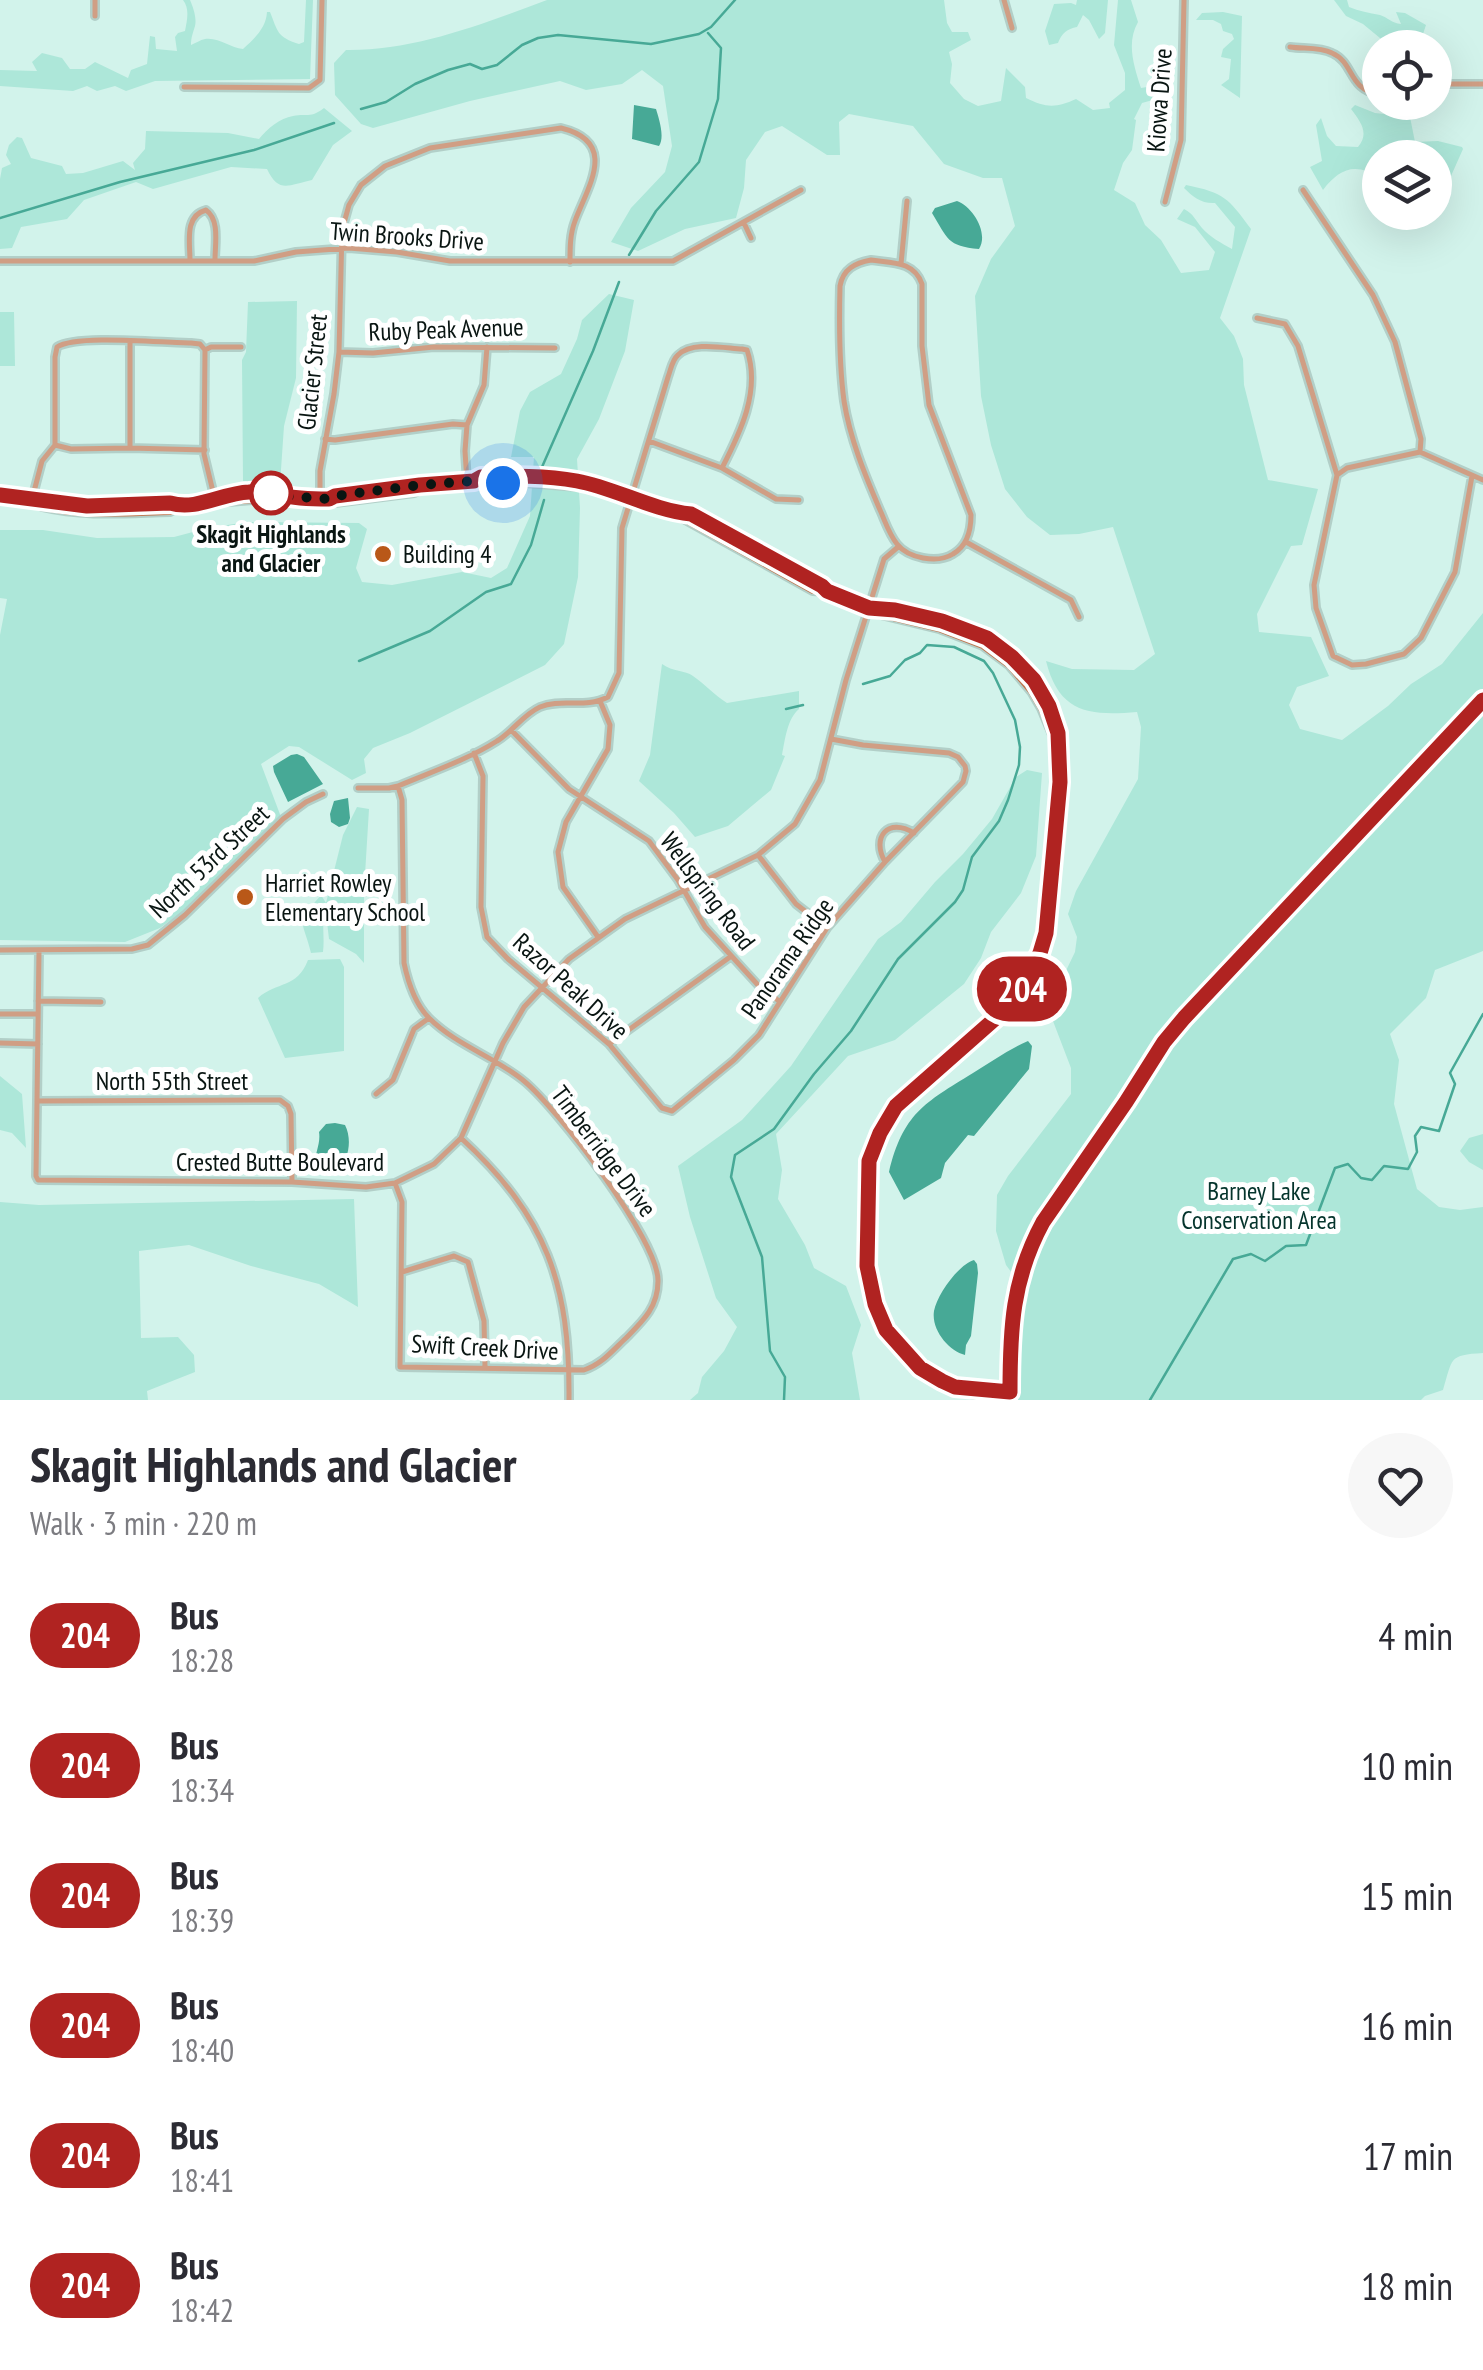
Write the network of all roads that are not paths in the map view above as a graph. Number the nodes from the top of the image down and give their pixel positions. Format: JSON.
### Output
{"nodes":[{"id":1,"x":94,"y":0,"type":"edge"},
{"id":2,"x":322,"y":0,"type":"edge"},
{"id":3,"x":1004,"y":0,"type":"edge"},
{"id":4,"x":1184,"y":0,"type":"edge"},
{"id":5,"x":95,"y":16,"type":"dead end"},
{"id":6,"x":1012,"y":28,"type":"dead end"},
{"id":7,"x":1290,"y":48,"type":"dead end"},
{"id":8,"x":1483,"y":84,"type":"edge"},
{"id":9,"x":1452,"y":85,"type":"edge"},
{"id":10,"x":184,"y":87,"type":"dead end"},
{"id":11,"x":1362,"y":89,"type":"edge"},
{"id":12,"x":801,"y":190,"type":"dead end"},
{"id":13,"x":1302,"y":190,"type":"dead end"},
{"id":14,"x":907,"y":201,"type":"dead end"},
{"id":15,"x":1165,"y":202,"type":"dead end"},
{"id":16,"x":744,"y":223,"type":"junction"},
{"id":17,"x":752,"y":238,"type":"dead end"},
{"id":18,"x":342,"y":248,"type":"junction"},
{"id":19,"x":215,"y":260,"type":"junction"},
{"id":20,"x":0,"y":261,"type":"edge"},
{"id":21,"x":190,"y":261,"type":"junction"},
{"id":22,"x":570,"y":262,"type":"junction"},
{"id":23,"x":901,"y":264,"type":"junction"},
{"id":24,"x":1257,"y":318,"type":"dead end"},
{"id":25,"x":130,"y":342,"type":"junction"},
{"id":26,"x":487,"y":347,"type":"junction"},
{"id":27,"x":241,"y":348,"type":"dead end"},
{"id":28,"x":555,"y":348,"type":"dead end"},
{"id":29,"x":205,"y":350,"type":"junction"},
{"id":30,"x":338,"y":352,"type":"junction"},
{"id":31,"x":467,"y":425,"type":"junction"},
{"id":32,"x":326,"y":439,"type":"junction"},
{"id":33,"x":649,"y":441,"type":"junction"},
{"id":34,"x":55,"y":445,"type":"junction"},
{"id":35,"x":130,"y":448,"type":"junction"},
{"id":36,"x":204,"y":450,"type":"junction"},
{"id":37,"x":1420,"y":452,"type":"junction"},
{"id":38,"x":722,"y":468,"type":"junction"},
{"id":39,"x":1338,"y":475,"type":"junction"},
{"id":40,"x":1472,"y":476,"type":"junction"},
{"id":41,"x":1483,"y":480,"type":"edge"},
{"id":42,"x":471,"y":482,"type":"junction"},
{"id":43,"x":0,"y":495,"type":"edge"},
{"id":44,"x":632,"y":497,"type":"junction"},
{"id":45,"x":324,"y":499,"type":"junction"},
{"id":46,"x":35,"y":500,"type":"junction"},
{"id":47,"x":218,"y":500,"type":"junction"},
{"id":48,"x":799,"y":500,"type":"dead end"},
{"id":49,"x":966,"y":542,"type":"junction"},
{"id":50,"x":898,"y":547,"type":"junction"},
{"id":51,"x":869,"y":608,"type":"junction"},
{"id":52,"x":1080,"y":618,"type":"dead end"},
{"id":53,"x":1483,"y":700,"type":"edge"},
{"id":54,"x":600,"y":701,"type":"junction"},
{"id":55,"x":511,"y":730,"type":"junction"},
{"id":56,"x":831,"y":739,"type":"junction"},
{"id":57,"x":474,"y":753,"type":"junction"},
{"id":58,"x":398,"y":786,"type":"junction"},
{"id":59,"x":358,"y":788,"type":"dead end"},
{"id":60,"x":323,"y":794,"type":"dead end"},
{"id":61,"x":582,"y":798,"type":"junction"},
{"id":62,"x":914,"y":833,"type":"junction"},
{"id":63,"x":758,"y":856,"type":"junction"},
{"id":64,"x":885,"y":862,"type":"junction"},
{"id":65,"x":684,"y":892,"type":"junction"},
{"id":66,"x":827,"y":928,"type":"junction"},
{"id":67,"x":598,"y":937,"type":"junction"},
{"id":68,"x":0,"y":950,"type":"edge"},
{"id":69,"x":38,"y":951,"type":"junction"},
{"id":70,"x":730,"y":958,"type":"junction"},
{"id":71,"x":542,"y":986,"type":"junction"},
{"id":72,"x":38,"y":1001,"type":"junction"},
{"id":73,"x":779,"y":1001,"type":"junction"},
{"id":74,"x":101,"y":1002,"type":"dead end"},
{"id":75,"x":0,"y":1014,"type":"edge"},
{"id":76,"x":38,"y":1014,"type":"junction"},
{"id":77,"x":428,"y":1018,"type":"junction"},
{"id":78,"x":0,"y":1043,"type":"edge"},
{"id":79,"x":38,"y":1044,"type":"junction"},
{"id":80,"x":609,"y":1044,"type":"junction"},
{"id":81,"x":496,"y":1061,"type":"junction"},
{"id":82,"x":376,"y":1094,"type":"dead end"},
{"id":83,"x":38,"y":1101,"type":"junction"},
{"id":84,"x":672,"y":1112,"type":"joint"},
{"id":85,"x":461,"y":1138,"type":"junction"},
{"id":86,"x":292,"y":1182,"type":"junction"},
{"id":87,"x":395,"y":1183,"type":"junction"},
{"id":88,"x":402,"y":1272,"type":"junction"},
{"id":89,"x":485,"y":1368,"type":"junction"},
{"id":90,"x":569,"y":1371,"type":"junction"},
{"id":91,"x":955,"y":1387,"type":"junction"},
{"id":92,"x":1010,"y":1396,"type":"edge"},
{"id":93,"x":569,"y":1400,"type":"edge"},
{"id":94,"x":1000,"y":1400,"type":"edge"}],
"edges":[{"from":1,"to":5,"type":"street"},
{"from":2,"to":10,"type":"street"},
{"from":3,"to":6,"type":"street"},
{"from":4,"to":15,"type":"street","name":"Kiowa Drive"},
{"from":7,"to":11,"type":"street"},
{"from":8,"to":9,"type":"street"},
{"from":12,"to":16,"type":"street","name":"Twin Brooks Drive"},
{"from":13,"to":37,"type":"street"},
{"from":14,"to":23,"type":"street"},
{"from":16,"to":17,"type":"street"},
{"from":16,"to":22,"type":"street","name":"Twin Brooks Drive"},
{"from":18,"to":19,"type":"street","name":"Twin Brooks Drive"},
{"from":18,"to":22,"type":"street","name":"Twin Brooks Drive"},
{"from":18,"to":22,"type":"street","name":"Glacier Street"},
{"from":18,"to":30,"type":"street","name":"Glacier Street"},
{"from":19,"to":21,"type":"street","name":"Twin Brooks Drive"},
{"from":19,"to":21,"type":"street"},
{"from":20,"to":21,"type":"street","name":"Twin Brooks Drive"},
{"from":23,"to":49,"type":"street"},
{"from":23,"to":50,"type":"street"},
{"from":24,"to":39,"type":"street"},
{"from":25,"to":29,"type":"street"},
{"from":25,"to":34,"type":"street"},
{"from":25,"to":35,"type":"street"},
{"from":26,"to":28,"type":"street","name":"Ruby Peak Avenue"},
{"from":26,"to":30,"type":"street","name":"Ruby Peak Avenue"},
{"from":26,"to":31,"type":"street"},
{"from":27,"to":29,"type":"street"},
{"from":29,"to":36,"type":"street"},
{"from":30,"to":32,"type":"street","name":"Glacier Street"},
{"from":31,"to":32,"type":"street"},
{"from":31,"to":42,"type":"street"},
{"from":32,"to":45,"type":"street","name":"Glacier Street"},
{"from":33,"to":38,"type":"street"},
{"from":33,"to":38,"type":"street"},
{"from":33,"to":44,"type":"street"},
{"from":34,"to":35,"type":"street"},
{"from":34,"to":46,"type":"street"},
{"from":35,"to":36,"type":"street"},
{"from":36,"to":47,"type":"street"},
{"from":37,"to":39,"type":"street"},
{"from":37,"to":40,"type":"street"},
{"from":38,"to":48,"type":"street"},
{"from":39,"to":40,"type":"street"},
{"from":40,"to":41,"type":"street"},
{"from":42,"to":44,"type":"street"},
{"from":42,"to":45,"type":"street"},
{"from":43,"to":46,"type":"street"},
{"from":44,"to":51,"type":"street"},
{"from":44,"to":54,"type":"street"},
{"from":45,"to":47,"type":"street"},
{"from":46,"to":47,"type":"street"},
{"from":49,"to":50,"type":"street"},
{"from":49,"to":52,"type":"street"},
{"from":50,"to":51,"type":"street","name":"Crested Butte Boulevard"},
{"from":51,"to":56,"type":"street","name":"Crested Butte Boulevard"},
{"from":51,"to":91,"type":"street"},
{"from":53,"to":92,"type":"street"},
{"from":54,"to":55,"type":"street"},
{"from":54,"to":61,"type":"street"},
{"from":55,"to":57,"type":"street"},
{"from":55,"to":61,"type":"street","name":"Wellspring Road"},
{"from":56,"to":62,"type":"street","name":"Panorama Ridge"},
{"from":56,"to":63,"type":"street","name":"Crested Butte Boulevard"},
{"from":57,"to":58,"type":"street"},
{"from":57,"to":71,"type":"street","name":"Razor Peak Drive"},
{"from":58,"to":59,"type":"street"},
{"from":58,"to":77,"type":"street","name":"Timberridge Drive"},
{"from":60,"to":69,"type":"street","name":"North 53rd Street"},
{"from":61,"to":65,"type":"street","name":"Wellspring Road"},
{"from":61,"to":67,"type":"street"},
{"from":62,"to":64,"type":"street","name":"Panorama Ridge"},
{"from":62,"to":64,"type":"street","name":"Panorama Ridge"},
{"from":63,"to":65,"type":"street","name":"Crested Butte Boulevard"},
{"from":63,"to":66,"type":"street"},
{"from":64,"to":66,"type":"street","name":"Panorama Ridge"},
{"from":65,"to":67,"type":"street","name":"Crested Butte Boulevard"},
{"from":65,"to":70,"type":"street","name":"Wellspring Road"},
{"from":66,"to":73,"type":"street","name":"Panorama Ridge"},
{"from":67,"to":71,"type":"street","name":"Crested Butte Boulevard"},
{"from":68,"to":69,"type":"street","name":"North 53rd Street"},
{"from":69,"to":72,"type":"street"},
{"from":70,"to":73,"type":"street","name":"Wellspring Road"},
{"from":70,"to":80,"type":"street"},
{"from":71,"to":80,"type":"street","name":"Razor Peak Drive"},
{"from":71,"to":81,"type":"street","name":"Crested Butte Boulevard"},
{"from":72,"to":74,"type":"street"},
{"from":72,"to":76,"type":"street"},
{"from":73,"to":84,"type":"street","name":"Panorama Ridge"},
{"from":75,"to":76,"type":"street"},
{"from":76,"to":79,"type":"street"},
{"from":77,"to":81,"type":"street","name":"Timberridge Drive"},
{"from":77,"to":82,"type":"street"},
{"from":78,"to":79,"type":"street"},
{"from":79,"to":83,"type":"street"},
{"from":80,"to":84,"type":"street","name":"Razor Peak Drive"},
{"from":81,"to":85,"type":"street","name":"Crested Butte Boulevard"},
{"from":81,"to":90,"type":"street","name":"Timberridge Drive"},
{"from":83,"to":86,"type":"street","name":"North 55th Street"},
{"from":83,"to":86,"type":"street","name":"Crested Butte Boulevard"},
{"from":85,"to":87,"type":"street","name":"Crested Butte Boulevard"},
{"from":85,"to":90,"type":"street"},
{"from":86,"to":87,"type":"street","name":"Crested Butte Boulevard"},
{"from":87,"to":88,"type":"street","name":"Swift Creek Drive"},
{"from":88,"to":89,"type":"street"},
{"from":88,"to":89,"type":"street","name":"Swift Creek Drive"},
{"from":89,"to":90,"type":"street","name":"Swift Creek Drive"},
{"from":90,"to":93,"type":"street"},
{"from":91,"to":92,"type":"street"},
{"from":91,"to":94,"type":"street"}]}
